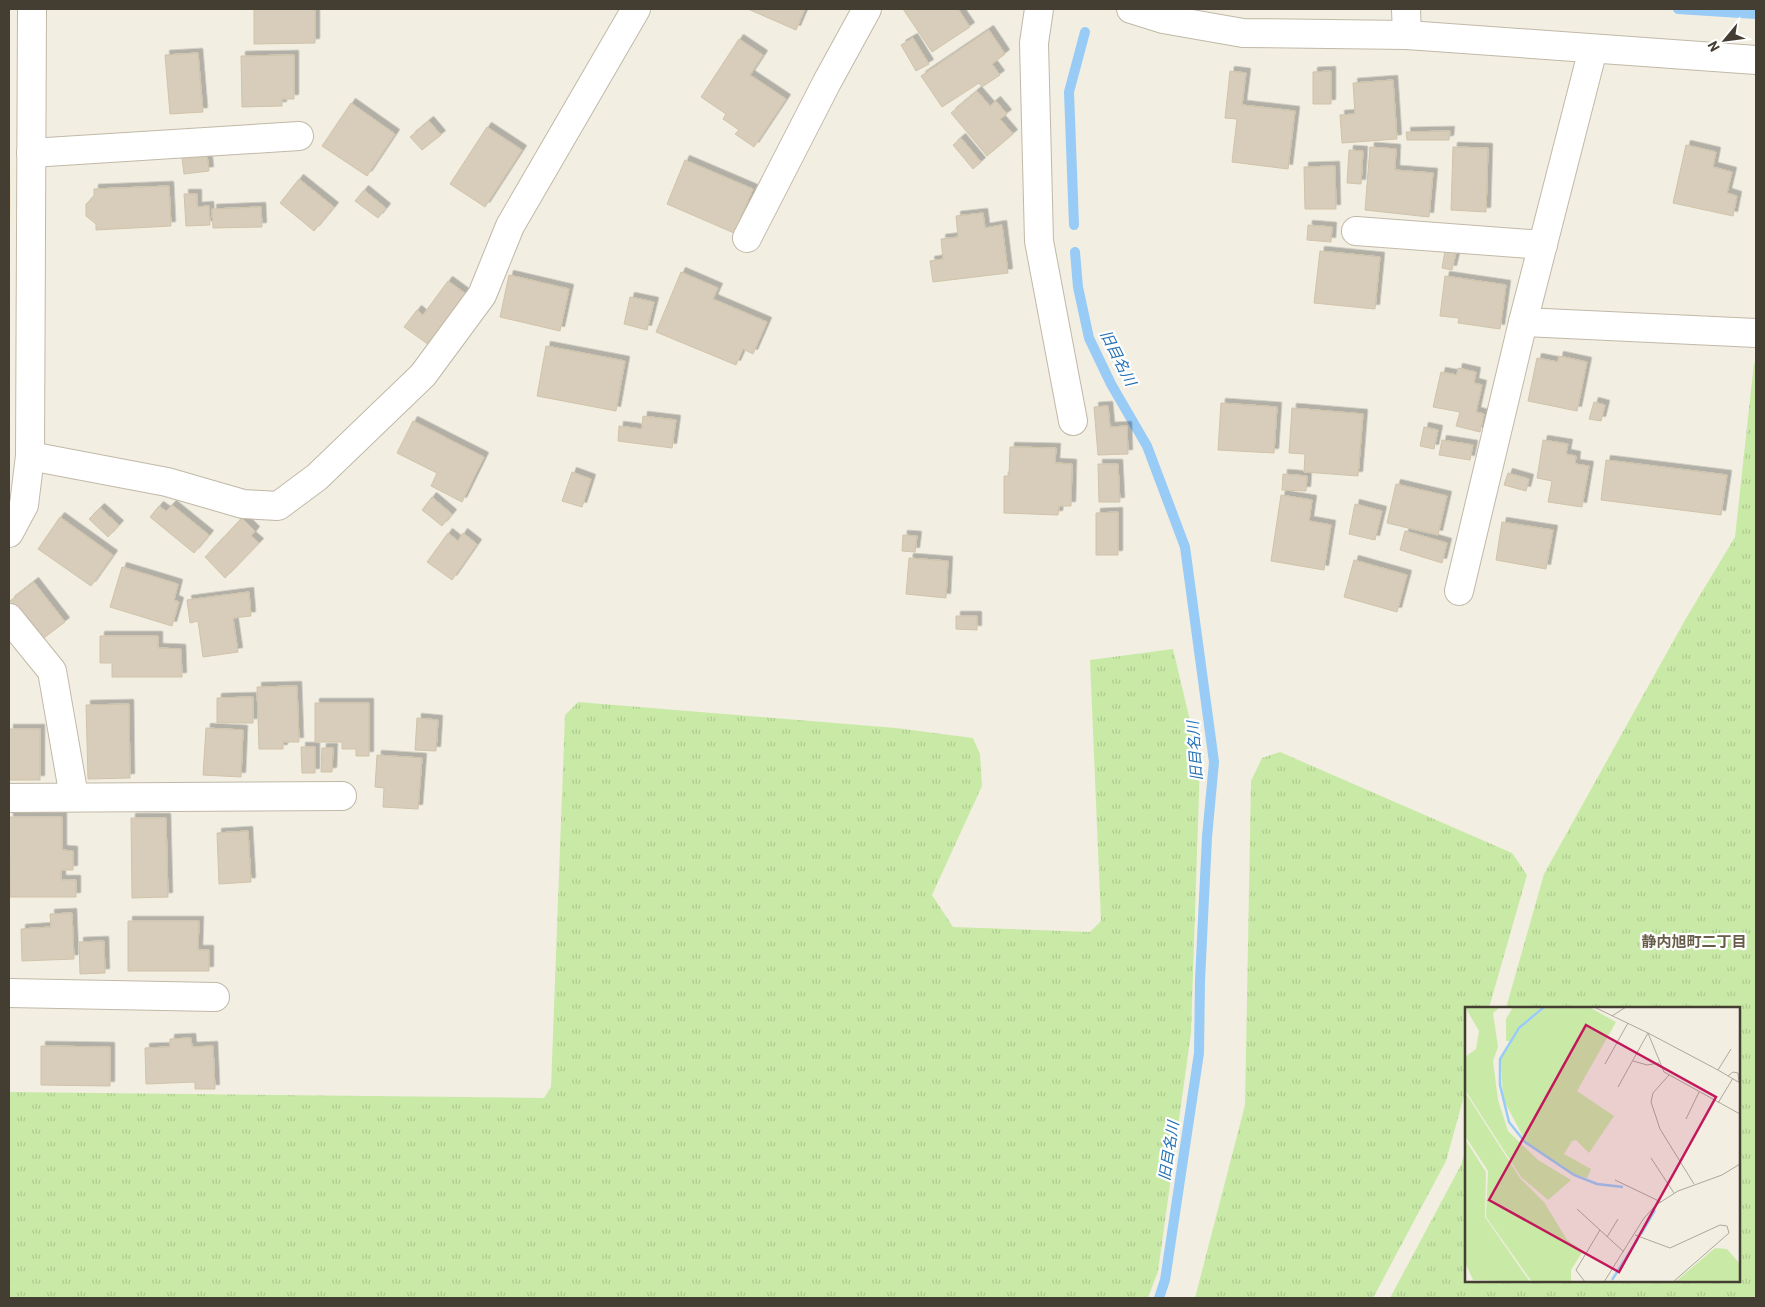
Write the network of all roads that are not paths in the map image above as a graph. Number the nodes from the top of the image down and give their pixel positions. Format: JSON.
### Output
{"nodes":[{"id":1,"x":32,"y":9,"type":"edge"},
{"id":2,"x":636,"y":9,"type":"edge"},
{"id":3,"x":867,"y":9,"type":"edge"},
{"id":4,"x":1039,"y":9,"type":"edge"},
{"id":5,"x":1131,"y":9,"type":"edge"},
{"id":6,"x":1406,"y":22,"type":"edge"},
{"id":7,"x":1593,"y":49,"type":"junction"},
{"id":8,"x":1756,"y":60,"type":"edge"},
{"id":9,"x":299,"y":136,"type":"dead end"},
{"id":10,"x":31,"y":153,"type":"junction"},
{"id":11,"x":1356,"y":230,"type":"dead end"},
{"id":12,"x":748,"y":238,"type":"dead end"},
{"id":13,"x":1543,"y":245,"type":"junction"},
{"id":14,"x":1523,"y":322,"type":"junction"},
{"id":15,"x":1756,"y":333,"type":"edge"},
{"id":16,"x":1073,"y":421,"type":"dead end"},
{"id":17,"x":30,"y":456,"type":"junction"},
{"id":18,"x":9,"y":533,"type":"edge"},
{"id":19,"x":1459,"y":591,"type":"dead end"},
{"id":20,"x":9,"y":618,"type":"edge"},
{"id":21,"x":342,"y":796,"type":"dead end"},
{"id":22,"x":74,"y":797,"type":"junction"},
{"id":23,"x":9,"y":798,"type":"edge"},
{"id":24,"x":9,"y":993,"type":"edge"},
{"id":25,"x":215,"y":997,"type":"dead end"}],
"edges":[{"from":1,"to":10,"type":"street"},
{"from":2,"to":17,"type":"street"},
{"from":3,"to":12,"type":"street"},
{"from":4,"to":16,"type":"street"},
{"from":5,"to":6,"type":"street"},
{"from":6,"to":7,"type":"street"},
{"from":7,"to":8,"type":"street"},
{"from":7,"to":13,"type":"street"},
{"from":9,"to":10,"type":"street"},
{"from":10,"to":17,"type":"street"},
{"from":11,"to":13,"type":"street"},
{"from":13,"to":14,"type":"street"},
{"from":14,"to":15,"type":"street"},
{"from":14,"to":19,"type":"street"},
{"from":17,"to":18,"type":"street"},
{"from":20,"to":22,"type":"street"},
{"from":21,"to":22,"type":"street"},
{"from":22,"to":23,"type":"street"},
{"from":24,"to":25,"type":"street"}]}
